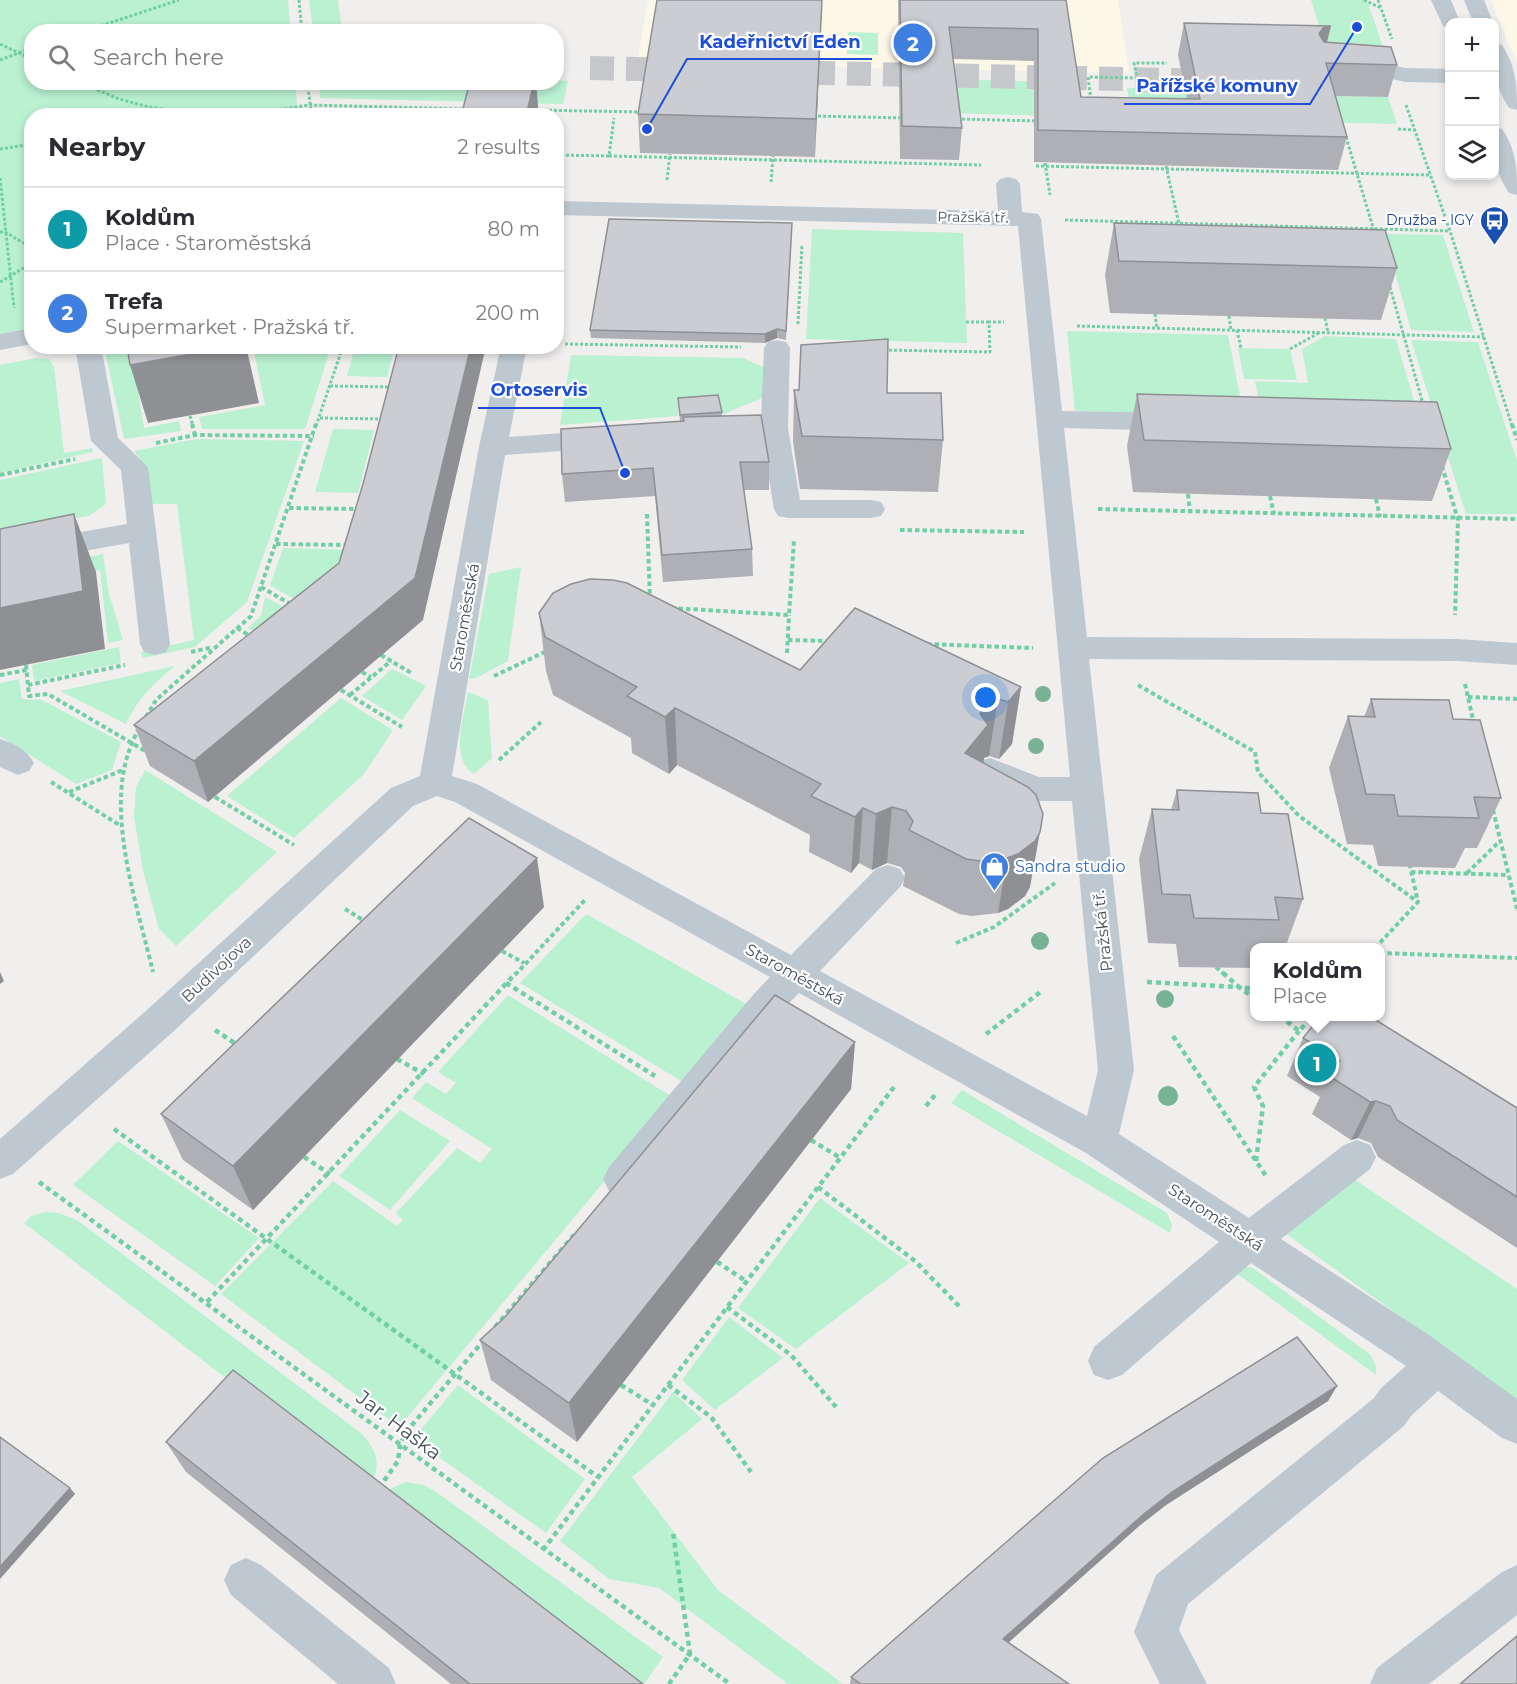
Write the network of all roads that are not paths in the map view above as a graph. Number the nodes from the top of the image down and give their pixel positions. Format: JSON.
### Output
{"nodes":[{"id":1,"x":1441,"y":0,"type":"edge"},
{"id":2,"x":1474,"y":0,"type":"edge"},
{"id":3,"x":1448,"y":18,"type":"edge"},
{"id":4,"x":1481,"y":18,"type":"edge"},
{"id":5,"x":1500,"y":61,"type":"edge"},
{"id":6,"x":1334,"y":68,"type":"edge"},
{"id":7,"x":1445,"y":74,"type":"edge"},
{"id":8,"x":1517,"y":103,"type":"edge"},
{"id":9,"x":1499,"y":146,"type":"edge"},
{"id":10,"x":1008,"y":184,"type":"dead end"},
{"id":11,"x":1517,"y":188,"type":"edge"},
{"id":12,"x":564,"y":208,"type":"edge"},
{"id":13,"x":1020,"y":218,"type":"junction"},
{"id":14,"x":24,"y":338,"type":"edge"},
{"id":15,"x":0,"y":342,"type":"edge"},
{"id":16,"x":777,"y":348,"type":"dead end"},
{"id":17,"x":89,"y":354,"type":"edge"},
{"id":18,"x":512,"y":354,"type":"edge"},
{"id":19,"x":1050,"y":419,"type":"junction"},
{"id":20,"x":1203,"y":422,"type":"edge"},
{"id":21,"x":774,"y":428,"type":"junction"},
{"id":22,"x":694,"y":433,"type":"edge"},
{"id":23,"x":625,"y":438,"type":"edge"},
{"id":24,"x":493,"y":447,"type":"junction"},
{"id":25,"x":871,"y":509,"type":"dead end"},
{"id":26,"x":142,"y":531,"type":"junction"},
{"id":27,"x":0,"y":556,"type":"edge"},
{"id":28,"x":1073,"y":643,"type":"junction"},
{"id":29,"x":155,"y":644,"type":"dead end"},
{"id":30,"x":1517,"y":654,"type":"edge"},
{"id":31,"x":990,"y":770,"type":"edge"},
{"id":32,"x":435,"y":783,"type":"junction"},
{"id":33,"x":1088,"y":789,"type":"junction"},
{"id":34,"x":888,"y":878,"type":"edge"},
{"id":35,"x":794,"y":973,"type":"junction"},
{"id":36,"x":1099,"y":1142,"type":"junction"},
{"id":37,"x":2,"y":1157,"type":"edge"},
{"id":38,"x":1357,"y":1157,"type":"dead end"},
{"id":39,"x":602,"y":1203,"type":"edge"},
{"id":40,"x":1250,"y":1240,"type":"junction"},
{"id":41,"x":1108,"y":1361,"type":"dead end"},
{"id":42,"x":1437,"y":1365,"type":"junction"},
{"id":43,"x":1517,"y":1424,"type":"edge"},
{"id":44,"x":246,"y":1580,"type":"dead end"},
{"id":45,"x":1517,"y":1587,"type":"edge"},
{"id":46,"x":373,"y":1684,"type":"edge"},
{"id":47,"x":1184,"y":1684,"type":"edge"},
{"id":48,"x":1393,"y":1684,"type":"edge"}],
"edges":[{"from":1,"to":3,"type":"street"},
{"from":2,"to":4,"type":"street"},
{"from":5,"to":8,"type":"street"},
{"from":6,"to":7,"type":"street"},
{"from":9,"to":11,"type":"street"},
{"from":10,"to":13,"type":"street"},
{"from":12,"to":13,"type":"street","name":"Pražská tř."},
{"from":13,"to":19,"type":"street","name":"Pražská tř."},
{"from":14,"to":15,"type":"street"},
{"from":16,"to":21,"type":"street"},
{"from":17,"to":26,"type":"street"},
{"from":18,"to":24,"type":"street","name":"Staroměstská"},
{"from":19,"to":20,"type":"street"},
{"from":19,"to":28,"type":"street","name":"Pražská tř."},
{"from":21,"to":22,"type":"street"},
{"from":21,"to":25,"type":"street"},
{"from":23,"to":24,"type":"street"},
{"from":24,"to":32,"type":"street","name":"Staroměstská"},
{"from":26,"to":27,"type":"street"},
{"from":26,"to":29,"type":"street"},
{"from":28,"to":30,"type":"street"},
{"from":28,"to":33,"type":"street","name":"Pražská tř."},
{"from":31,"to":33,"type":"street"},
{"from":32,"to":35,"type":"street","name":"Staroměstská"},
{"from":32,"to":37,"type":"street","name":"Budivojova"},
{"from":33,"to":36,"type":"street","name":"Pražská tř."},
{"from":34,"to":35,"type":"street"},
{"from":35,"to":36,"type":"street","name":"Staroměstská"},
{"from":35,"to":39,"type":"street"},
{"from":36,"to":40,"type":"street","name":"Staroměstská"},
{"from":38,"to":40,"type":"street"},
{"from":40,"to":41,"type":"street"},
{"from":40,"to":42,"type":"street","name":"Staroměstská"},
{"from":42,"to":43,"type":"street","name":"Staroměstská"},
{"from":42,"to":47,"type":"street"},
{"from":44,"to":46,"type":"street"},
{"from":45,"to":48,"type":"street"}]}
